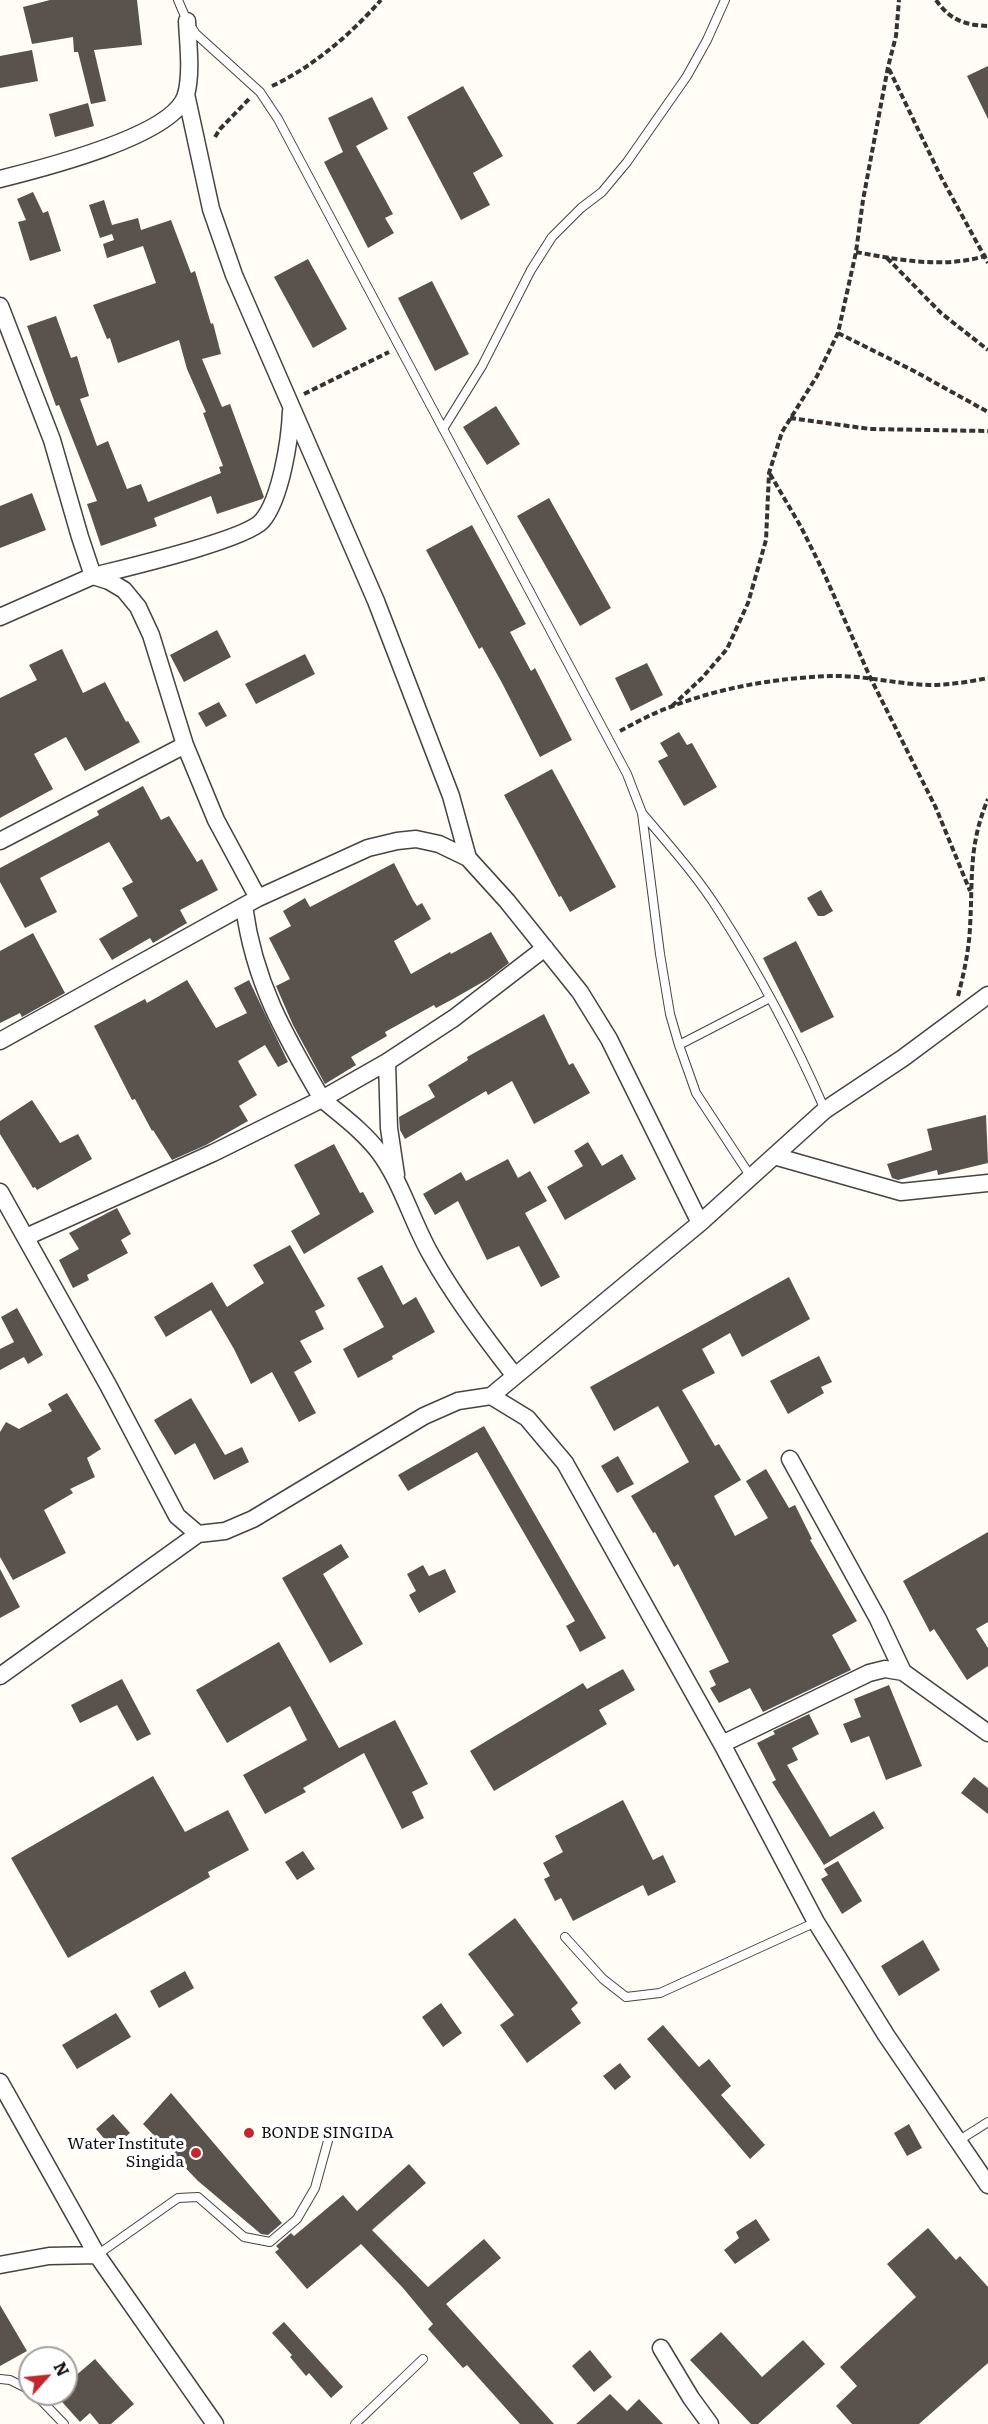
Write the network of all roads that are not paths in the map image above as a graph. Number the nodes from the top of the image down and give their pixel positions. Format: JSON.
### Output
{"nodes":[{"id":1,"x":178,"y":0,"type":"edge"},
{"id":2,"x":725,"y":0,"type":"edge"},
{"id":3,"x":187,"y":21,"type":"junction"},
{"id":4,"x":186,"y":94,"type":"junction"},
{"id":5,"x":0,"y":179,"type":"edge"},
{"id":6,"x":0,"y":306,"type":"edge"},
{"id":7,"x":291,"y":407,"type":"junction"},
{"id":8,"x":443,"y":429,"type":"junction"},
{"id":9,"x":93,"y":576,"type":"junction"},
{"id":10,"x":0,"y":617,"type":"edge"},
{"id":11,"x":185,"y":745,"type":"junction"},
{"id":12,"x":642,"y":813,"type":"junction"},
{"id":13,"x":0,"y":842,"type":"edge"},
{"id":14,"x":468,"y":858,"type":"junction"},
{"id":15,"x":251,"y":902,"type":"junction"},
{"id":16,"x":545,"y":948,"type":"junction"},
{"id":17,"x":988,"y":995,"type":"edge"},
{"id":18,"x":770,"y":998,"type":"junction"},
{"id":19,"x":0,"y":1041,"type":"edge"},
{"id":20,"x":679,"y":1046,"type":"junction"},
{"id":21,"x":387,"y":1062,"type":"junction"},
{"id":22,"x":322,"y":1099,"type":"junction"},
{"id":23,"x":825,"y":1110,"type":"junction"},
{"id":24,"x":774,"y":1156,"type":"junction"},
{"id":25,"x":751,"y":1177,"type":"junction"},
{"id":26,"x":396,"y":1180,"type":"junction"},
{"id":27,"x":988,"y":1183,"type":"edge"},
{"id":28,"x":0,"y":1192,"type":"edge"},
{"id":29,"x":700,"y":1223,"type":"junction"},
{"id":30,"x":26,"y":1238,"type":"junction"},
{"id":31,"x":515,"y":1376,"type":"junction"},
{"id":32,"x":491,"y":1396,"type":"junction"},
{"id":33,"x":789,"y":1459,"type":"dead end"},
{"id":34,"x":198,"y":1534,"type":"junction"},
{"id":35,"x":903,"y":1672,"type":"junction"},
{"id":36,"x":2,"y":1678,"type":"edge"},
{"id":37,"x":988,"y":1732,"type":"edge"},
{"id":38,"x":722,"y":1744,"type":"junction"},
{"id":39,"x":816,"y":1923,"type":"junction"},
{"id":40,"x":565,"y":1937,"type":"dead end"},
{"id":41,"x":0,"y":2082,"type":"edge"},
{"id":42,"x":988,"y":2122,"type":"edge"},
{"id":43,"x":331,"y":2130,"type":"dead end"},
{"id":44,"x":958,"y":2141,"type":"junction"},
{"id":45,"x":988,"y":2185,"type":"edge"},
{"id":46,"x":97,"y":2255,"type":"junction"},
{"id":47,"x":0,"y":2265,"type":"edge"},
{"id":48,"x":661,"y":2349,"type":"dead end"},
{"id":49,"x":423,"y":2359,"type":"dead end"},
{"id":50,"x":0,"y":2379,"type":"edge"},
{"id":51,"x":18,"y":2384,"type":"edge"},
{"id":52,"x":47,"y":2406,"type":"edge"},
{"id":53,"x":64,"y":2424,"type":"edge"},
{"id":54,"x":215,"y":2424,"type":"edge"},
{"id":55,"x":354,"y":2424,"type":"edge"},
{"id":56,"x":710,"y":2424,"type":"edge"}],
"edges":[{"from":1,"to":3,"type":"lane"},
{"from":2,"to":8,"type":"lane"},
{"from":3,"to":4,"type":"street"},
{"from":3,"to":8,"type":"lane"},
{"from":4,"to":5,"type":"street"},
{"from":4,"to":7,"type":"street"},
{"from":6,"to":9,"type":"street"},
{"from":7,"to":9,"type":"street"},
{"from":7,"to":14,"type":"street"},
{"from":8,"to":12,"type":"lane"},
{"from":9,"to":10,"type":"street"},
{"from":9,"to":11,"type":"street"},
{"from":11,"to":13,"type":"street"},
{"from":11,"to":15,"type":"street"},
{"from":12,"to":18,"type":"lane"},
{"from":12,"to":20,"type":"lane"},
{"from":14,"to":15,"type":"street"},
{"from":14,"to":16,"type":"street"},
{"from":15,"to":19,"type":"street"},
{"from":15,"to":22,"type":"street"},
{"from":16,"to":21,"type":"street"},
{"from":16,"to":29,"type":"street"},
{"from":17,"to":23,"type":"street"},
{"from":18,"to":20,"type":"lane"},
{"from":18,"to":23,"type":"lane"},
{"from":20,"to":25,"type":"lane"},
{"from":21,"to":22,"type":"street"},
{"from":21,"to":26,"type":"street"},
{"from":22,"to":26,"type":"street"},
{"from":22,"to":30,"type":"street"},
{"from":23,"to":24,"type":"street"},
{"from":24,"to":25,"type":"street"},
{"from":24,"to":27,"type":"street"},
{"from":25,"to":29,"type":"street"},
{"from":26,"to":31,"type":"street"},
{"from":28,"to":30,"type":"street"},
{"from":29,"to":31,"type":"street"},
{"from":30,"to":34,"type":"street"},
{"from":31,"to":32,"type":"street"},
{"from":32,"to":34,"type":"street"},
{"from":32,"to":38,"type":"street"},
{"from":33,"to":35,"type":"street"},
{"from":34,"to":36,"type":"street"},
{"from":35,"to":37,"type":"street"},
{"from":35,"to":38,"type":"street"},
{"from":38,"to":39,"type":"street"},
{"from":39,"to":40,"type":"lane"},
{"from":39,"to":44,"type":"street"},
{"from":41,"to":46,"type":"street"},
{"from":42,"to":44,"type":"lane"},
{"from":43,"to":46,"type":"lane"},
{"from":44,"to":45,"type":"street"},
{"from":46,"to":47,"type":"street"},
{"from":46,"to":54,"type":"street"},
{"from":48,"to":56,"type":"street"},
{"from":49,"to":55,"type":"lane"},
{"from":50,"to":51,"type":"lane"},
{"from":52,"to":53,"type":"lane"}]}
